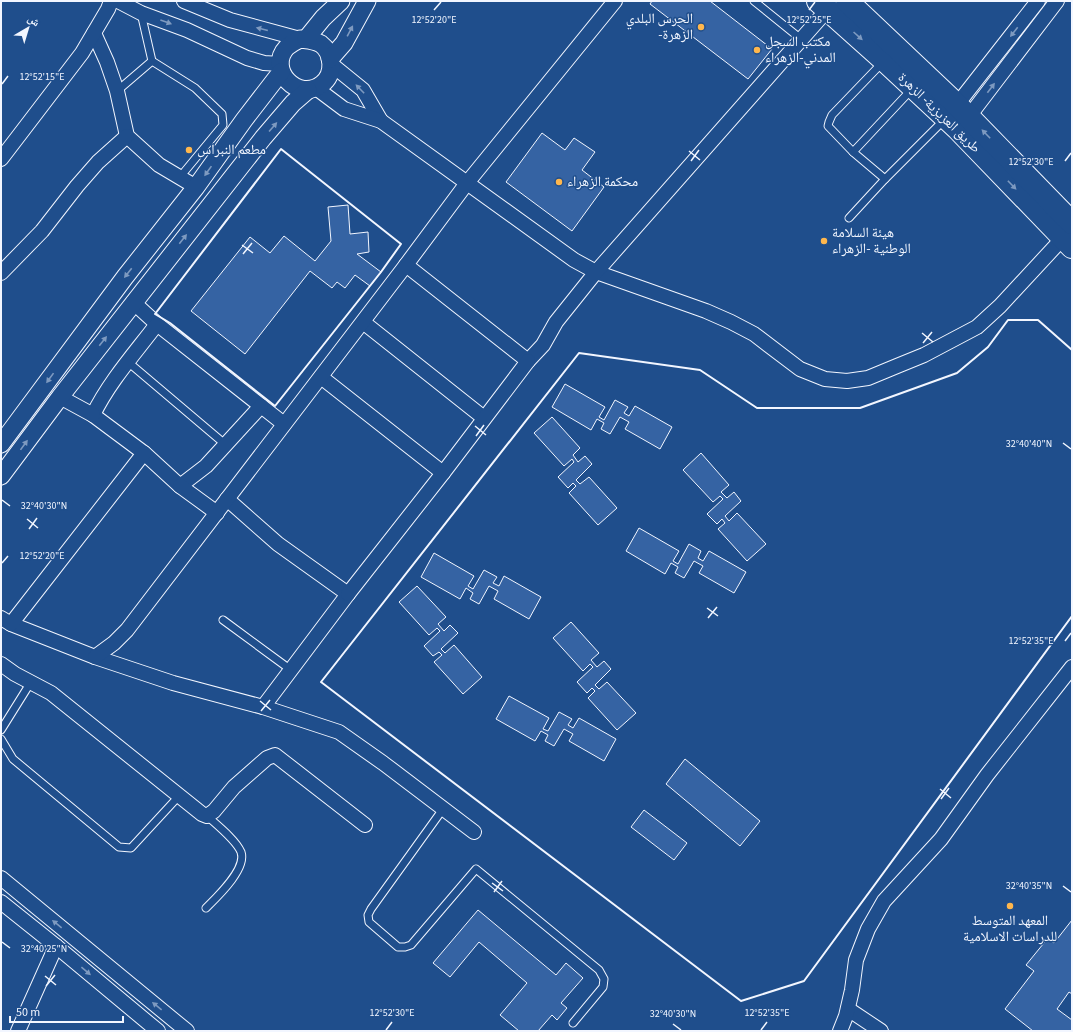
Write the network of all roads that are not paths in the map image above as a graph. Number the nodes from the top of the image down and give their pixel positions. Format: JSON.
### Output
{"nodes":[{"id":1,"x":341,"y":1,"type":"edge"},
{"id":2,"x":367,"y":1,"type":"edge"},
{"id":3,"x":615,"y":1,"type":"edge"},
{"id":4,"x":754,"y":1,"type":"edge"},
{"id":5,"x":1038,"y":1,"type":"edge"},
{"id":6,"x":1057,"y":1,"type":"edge"},
{"id":7,"x":191,"y":2,"type":"edge"},
{"id":8,"x":109,"y":3,"type":"edge"},
{"id":9,"x":831,"y":4,"type":"edge"},
{"id":10,"x":141,"y":13,"type":"junction"},
{"id":11,"x":94,"y":33,"type":"junction"},
{"id":12,"x":303,"y":39,"type":"junction"},
{"id":13,"x":801,"y":39,"type":"junction"},
{"id":14,"x":884,"y":60,"type":"junction"},
{"id":15,"x":152,"y":61,"type":"junction"},
{"id":16,"x":331,"y":61,"type":"junction"},
{"id":17,"x":281,"y":68,"type":"junction"},
{"id":18,"x":914,"y":88,"type":"junction"},
{"id":19,"x":312,"y":89,"type":"junction"},
{"id":20,"x":117,"y":91,"type":"junction"},
{"id":21,"x":958,"y":117,"type":"junction"},
{"id":22,"x":381,"y":121,"type":"junction"},
{"id":23,"x":127,"y":136,"type":"junction"},
{"id":24,"x":853,"y":152,"type":"junction"},
{"id":25,"x":1,"y":160,"type":"edge"},
{"id":26,"x":180,"y":178,"type":"junction"},
{"id":27,"x":885,"y":179,"type":"junction"},
{"id":28,"x":467,"y":182,"type":"junction"},
{"id":29,"x":196,"y":187,"type":"junction"},
{"id":30,"x":849,"y":218,"type":"dead end"},
{"id":31,"x":1069,"y":236,"type":"edge"},
{"id":32,"x":406,"y":265,"type":"junction"},
{"id":33,"x":1,"y":272,"type":"edge"},
{"id":34,"x":596,"y":272,"type":"junction"},
{"id":35,"x":133,"y":302,"type":"junction"},
{"id":36,"x":363,"y":322,"type":"junction"},
{"id":37,"x":157,"y":324,"type":"junction"},
{"id":38,"x":528,"y":361,"type":"junction"},
{"id":39,"x":128,"y":362,"type":"junction"},
{"id":40,"x":321,"y":377,"type":"junction"},
{"id":41,"x":60,"y":396,"type":"junction"},
{"id":42,"x":261,"y":406,"type":"junction"},
{"id":43,"x":93,"y":415,"type":"junction"},
{"id":44,"x":484,"y":418,"type":"junction"},
{"id":45,"x":284,"y":424,"type":"junction"},
{"id":46,"x":1,"y":444,"type":"edge"},
{"id":47,"x":226,"y":445,"type":"junction"},
{"id":48,"x":144,"y":453,"type":"junction"},
{"id":49,"x":443,"y":473,"type":"junction"},
{"id":50,"x":1,"y":476,"type":"edge"},
{"id":51,"x":180,"y":486,"type":"junction"},
{"id":52,"x":227,"y":499,"type":"junction"},
{"id":53,"x":217,"y":512,"type":"junction"},
{"id":54,"x":348,"y":594,"type":"junction"},
{"id":55,"x":223,"y":620,"type":"dead end"},
{"id":56,"x":6,"y":621,"type":"edge"},
{"id":57,"x":95,"y":657,"type":"junction"},
{"id":58,"x":1,"y":664,"type":"edge"},
{"id":59,"x":1072,"y":667,"type":"edge"},
{"id":60,"x":291,"y":670,"type":"junction"},
{"id":61,"x":31,"y":682,"type":"junction"},
{"id":62,"x":263,"y":707,"type":"junction"},
{"id":63,"x":1,"y":730,"type":"edge"},
{"id":64,"x":1,"y":739,"type":"edge"},
{"id":65,"x":179,"y":796,"type":"junction"},
{"id":66,"x":443,"y":809,"type":"junction"},
{"id":67,"x":207,"y":816,"type":"junction"},
{"id":68,"x":364,"y":824,"type":"dead end"},
{"id":69,"x":474,"y":832,"type":"dead end"},
{"id":70,"x":1,"y":878,"type":"edge"},
{"id":71,"x":1,"y":902,"type":"edge"},
{"id":72,"x":206,"y":908,"type":"dead end"},
{"id":73,"x":56,"y":946,"type":"junction"},
{"id":74,"x":848,"y":1009,"type":"junction"},
{"id":75,"x":573,"y":1023,"type":"dead end"},
{"id":76,"x":18,"y":1031,"type":"edge"},
{"id":77,"x":158,"y":1031,"type":"edge"},
{"id":78,"x":187,"y":1031,"type":"edge"},
{"id":79,"x":840,"y":1031,"type":"edge"},
{"id":80,"x":881,"y":1031,"type":"edge"}],
"edges":[{"from":1,"to":12,"type":"street"},
{"from":16,"to":2,"type":"street","one_way":true},
{"from":3,"to":28,"type":"street"},
{"from":4,"to":13,"type":"lane"},
{"from":5,"to":21,"type":"street","one_way":true},
{"from":21,"to":6,"type":"street","one_way":true},
{"from":12,"to":7,"type":"street","one_way":true},
{"from":8,"to":10,"type":"street"},
{"from":8,"to":11,"type":"street"},
{"from":9,"to":13,"type":"street"},
{"from":9,"to":14,"type":"main road","name":"طريق العزيزية- الزهرة","one_way":true},
{"from":9,"to":21,"type":"main road","name":"طريق العزيزية- الزهرة"},
{"from":10,"to":15,"type":"lane"},
{"from":10,"to":17,"type":"street","one_way":true},
{"from":11,"to":20,"type":"street"},
{"from":11,"to":25,"type":"street"},
{"from":12,"to":16,"type":"street"},
{"from":12,"to":17,"type":"street"},
{"from":13,"to":34,"type":"street"},
{"from":14,"to":18,"type":"main road","name":"طريق العزيزية- الزهرة"},
{"from":14,"to":24,"type":"lane"},
{"from":15,"to":20,"type":"lane"},
{"from":15,"to":26,"type":"lane"},
{"from":16,"to":19,"type":"street"},
{"from":22,"to":16,"type":"street","one_way":true},
{"from":17,"to":19,"type":"street"},
{"from":17,"to":29,"type":"street","one_way":true},
{"from":18,"to":21,"type":"main road","name":"طريق العزيزية- الزهرة"},
{"from":18,"to":24,"type":"lane"},
{"from":19,"to":22,"type":"street"},
{"from":35,"to":19,"type":"street","one_way":true},
{"from":20,"to":23,"type":"street"},
{"from":21,"to":27,"type":"lane"},
{"from":21,"to":31,"type":"main road","name":"طريق العزيزية- الزهرة"},
{"from":22,"to":28,"type":"street"},
{"from":23,"to":26,"type":"street"},
{"from":23,"to":33,"type":"street"},
{"from":24,"to":27,"type":"lane"},
{"from":26,"to":29,"type":"street"},
{"from":27,"to":30,"type":"lane"},
{"from":28,"to":32,"type":"street"},
{"from":28,"to":34,"type":"street"},
{"from":29,"to":46,"type":"street","one_way":true},
{"from":31,"to":34,"type":"street"},
{"from":32,"to":36,"type":"street"},
{"from":32,"to":38,"type":"street"},
{"from":34,"to":38,"type":"street"},
{"from":35,"to":37,"type":"street"},
{"from":41,"to":35,"type":"street","one_way":true},
{"from":36,"to":40,"type":"street"},
{"from":36,"to":44,"type":"street"},
{"from":37,"to":39,"type":"street"},
{"from":37,"to":42,"type":"street"},
{"from":38,"to":44,"type":"street"},
{"from":39,"to":43,"type":"street"},
{"from":39,"to":47,"type":"lane"},
{"from":40,"to":45,"type":"street"},
{"from":40,"to":49,"type":"street"},
{"from":41,"to":43,"type":"street"},
{"from":50,"to":41,"type":"street","one_way":true},
{"from":42,"to":45,"type":"street"},
{"from":42,"to":47,"type":"street"},
{"from":43,"to":48,"type":"street"},
{"from":44,"to":49,"type":"street"},
{"from":45,"to":52,"type":"street"},
{"from":47,"to":51,"type":"street"},
{"from":48,"to":51,"type":"street"},
{"from":48,"to":56,"type":"street"},
{"from":49,"to":54,"type":"street"},
{"from":51,"to":53,"type":"street"},
{"from":52,"to":53,"type":"street"},
{"from":52,"to":54,"type":"street"},
{"from":53,"to":57,"type":"street"},
{"from":54,"to":60,"type":"street"},
{"from":55,"to":60,"type":"lane"},
{"from":56,"to":57,"type":"street"},
{"from":57,"to":62,"type":"street"},
{"from":58,"to":61,"type":"street"},
{"from":59,"to":74,"type":"street"},
{"from":60,"to":62,"type":"street"},
{"from":61,"to":63,"type":"lane"},
{"from":61,"to":65,"type":"street"},
{"from":62,"to":66,"type":"street"},
{"from":64,"to":65,"type":"lane"},
{"from":65,"to":67,"type":"street"},
{"from":66,"to":69,"type":"street"},
{"from":66,"to":75,"type":"lane"},
{"from":67,"to":68,"type":"street"},
{"from":67,"to":72,"type":"lane"},
{"from":78,"to":70,"type":"street","one_way":true},
{"from":71,"to":73,"type":"street"},
{"from":73,"to":76,"type":"street"},
{"from":73,"to":77,"type":"street","one_way":true},
{"from":74,"to":79,"type":"street"},
{"from":74,"to":80,"type":"street"}]}
